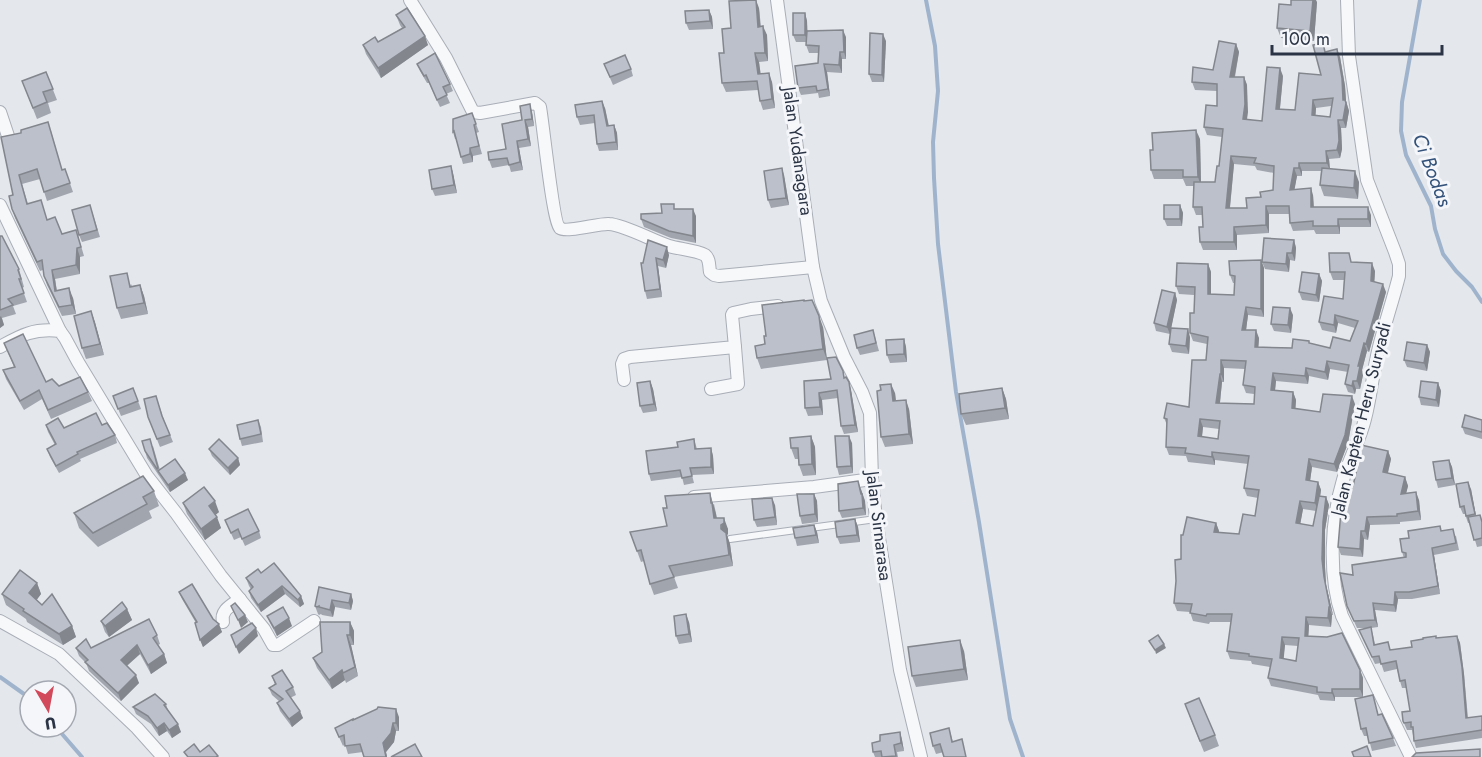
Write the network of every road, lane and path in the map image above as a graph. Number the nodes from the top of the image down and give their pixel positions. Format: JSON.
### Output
{"nodes":[{"id":1,"x":410,"y":0,"type":"edge"},
{"id":2,"x":777,"y":0,"type":"edge"},
{"id":3,"x":1347,"y":0,"type":"edge"},
{"id":4,"x":0,"y":112,"type":"edge"},
{"id":5,"x":8,"y":136,"type":"edge"},
{"id":6,"x":0,"y":205,"type":"edge"},
{"id":7,"x":813,"y":267,"type":"junction"},
{"id":8,"x":815,"y":302,"type":"joint"},
{"id":9,"x":786,"y":305,"type":"edge"},
{"id":10,"x":60,"y":331,"type":"junction"},
{"id":11,"x":0,"y":347,"type":"edge"},
{"id":12,"x":735,"y":347,"type":"junction"},
{"id":13,"x":624,"y":380,"type":"dead end"},
{"id":14,"x":711,"y":389,"type":"dead end"},
{"id":15,"x":872,"y":479,"type":"junction"},
{"id":16,"x":683,"y":498,"type":"edge"},
{"id":17,"x":876,"y":519,"type":"junction"},
{"id":18,"x":730,"y":539,"type":"dead end"},
{"id":19,"x":240,"y":599,"type":"junction"},
{"id":20,"x":0,"y":621,"type":"edge"},
{"id":21,"x":314,"y":621,"type":"dead end"},
{"id":22,"x":223,"y":622,"type":"dead end"},
{"id":23,"x":163,"y":757,"type":"edge"},
{"id":24,"x":921,"y":757,"type":"edge"},
{"id":25,"x":1411,"y":757,"type":"edge"}],
"edges":[{"from":1,"to":7,"type":"street"},
{"from":2,"to":7,"type":"street","name":"Jalan Yudanagara"},
{"from":3,"to":25,"type":"street","name":"Jalan Kapten Heru Suryadi"},
{"from":4,"to":5,"type":"street"},
{"from":6,"to":10,"type":"street"},
{"from":7,"to":8,"type":"street","name":"Jalan Yudanagara"},
{"from":8,"to":15,"type":"street","name":"Jalan Sirnarasa"},
{"from":9,"to":12,"type":"street"},
{"from":10,"to":11,"type":"street"},
{"from":10,"to":19,"type":"street"},
{"from":12,"to":13,"type":"street"},
{"from":12,"to":14,"type":"street"},
{"from":15,"to":16,"type":"street"},
{"from":15,"to":17,"type":"street","name":"Jalan Sirnarasa"},
{"from":17,"to":18,"type":"lane"},
{"from":17,"to":24,"type":"street","name":"Jalan Sirnarasa"},
{"from":19,"to":21,"type":"street"},
{"from":19,"to":22,"type":"street"},
{"from":20,"to":23,"type":"street"}]}
